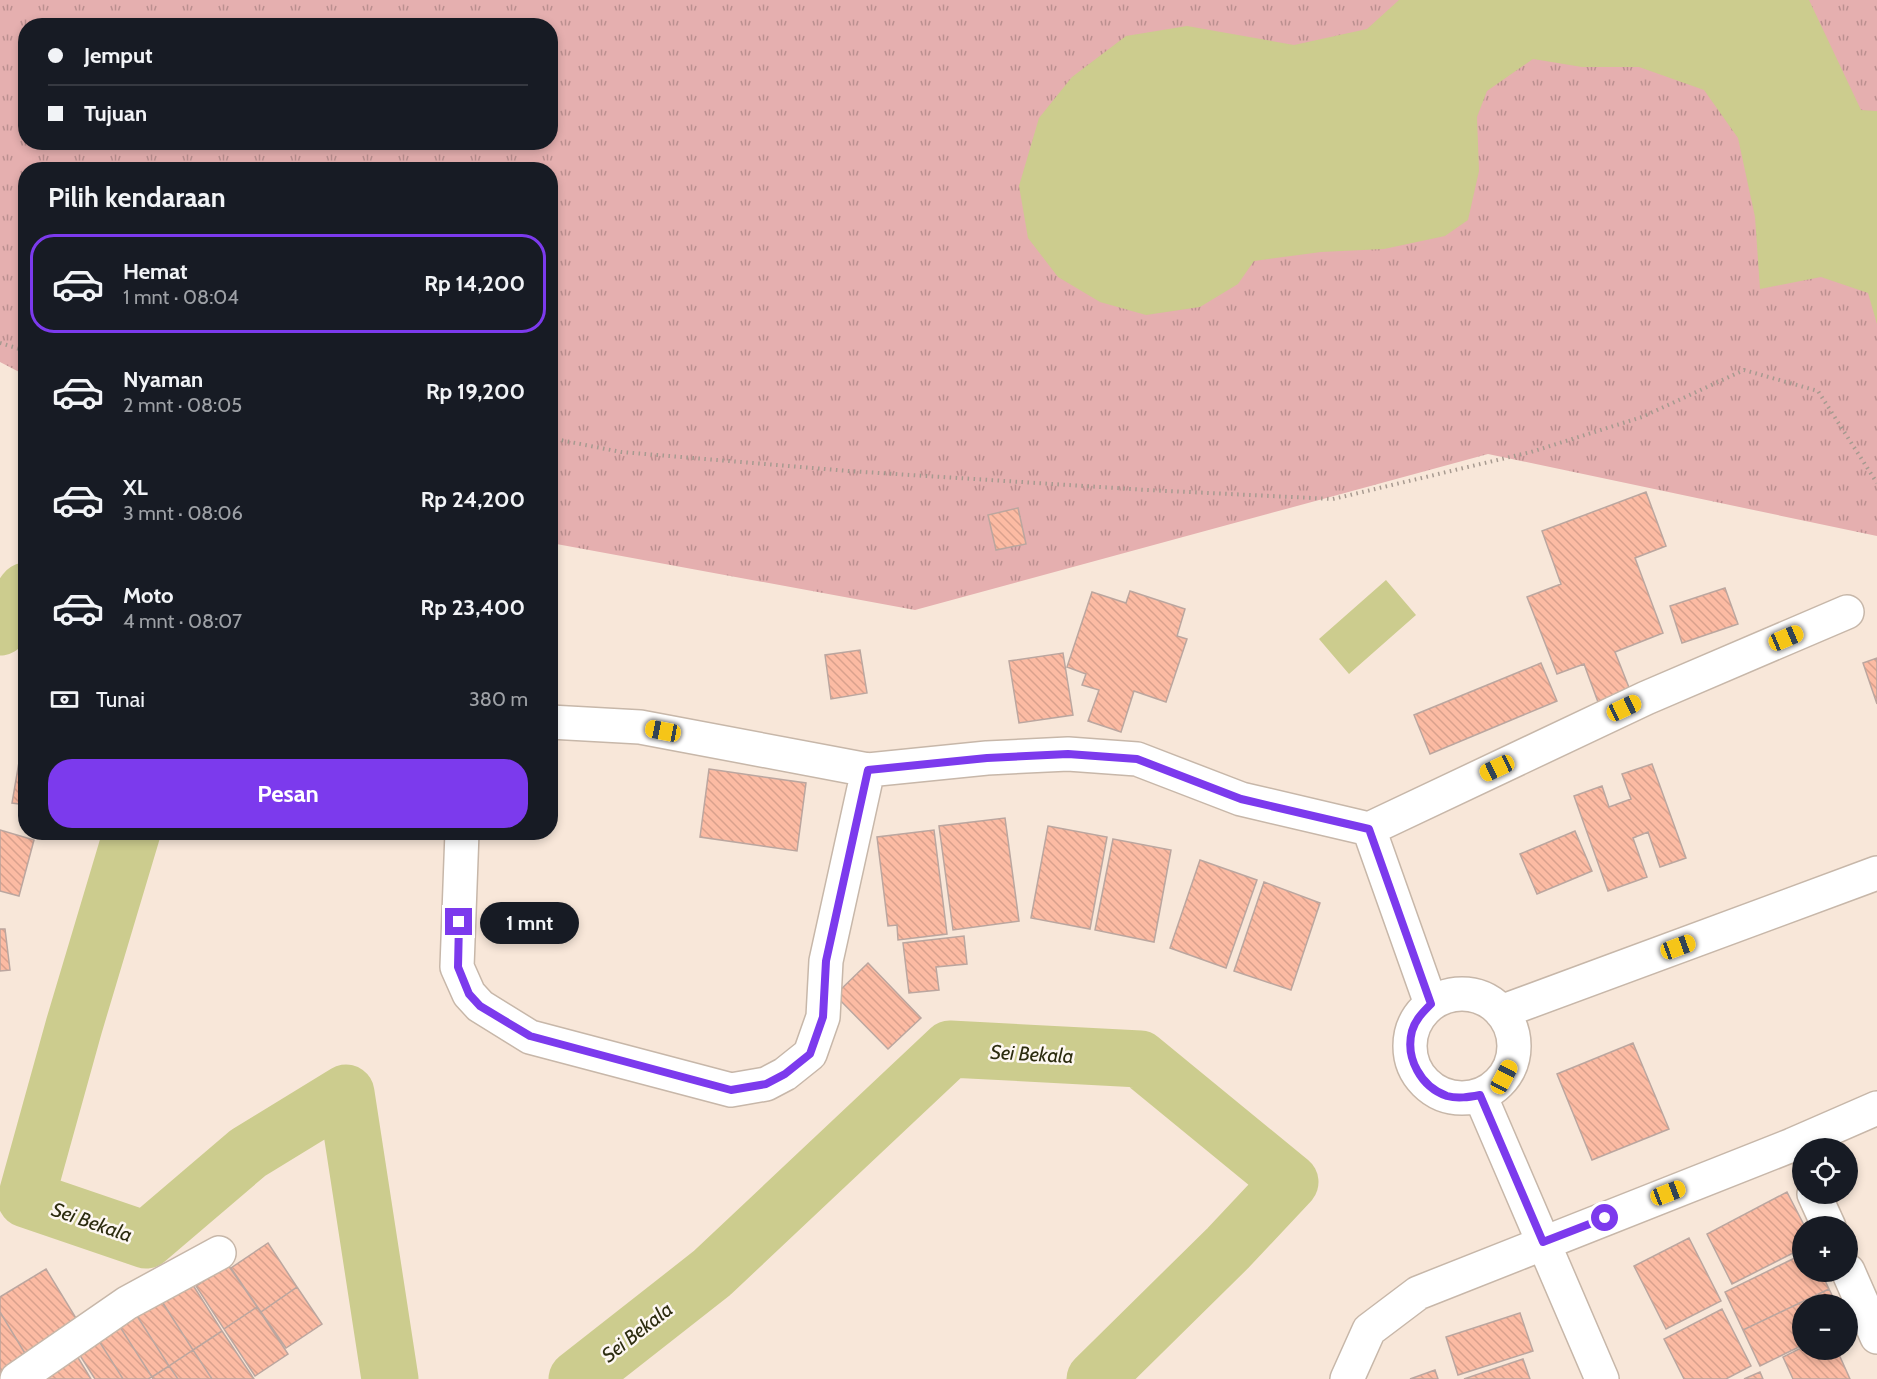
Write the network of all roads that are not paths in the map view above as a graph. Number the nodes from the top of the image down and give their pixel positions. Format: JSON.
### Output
{"nodes":[{"id":1,"x":1847,"y":612,"type":"dead end"},
{"id":2,"x":558,"y":722,"type":"edge"},
{"id":3,"x":868,"y":770,"type":"junction"},
{"id":4,"x":1369,"y":829,"type":"junction"},
{"id":5,"x":462,"y":840,"type":"edge"},
{"id":6,"x":1877,"y":873,"type":"edge"},
{"id":7,"x":1431,"y":1004,"type":"junction"},
{"id":8,"x":1501,"y":1012,"type":"junction"},
{"id":9,"x":1480,"y":1095,"type":"junction"},
{"id":10,"x":1877,"y":1108,"type":"edge"},
{"id":11,"x":1829,"y":1138,"type":"edge"},
{"id":12,"x":1792,"y":1159,"type":"edge"},
{"id":13,"x":1543,"y":1242,"type":"junction"},
{"id":14,"x":219,"y":1253,"type":"dead end"},
{"id":15,"x":1853,"y":1282,"type":"edge"},
{"id":16,"x":1877,"y":1337,"type":"edge"},
{"id":17,"x":17,"y":1379,"type":"edge"},
{"id":18,"x":1347,"y":1379,"type":"edge"},
{"id":19,"x":1602,"y":1379,"type":"edge"}],
"edges":[{"from":1,"to":4,"type":"street"},
{"from":2,"to":3,"type":"street"},
{"from":3,"to":4,"type":"street"},
{"from":3,"to":5,"type":"street"},
{"from":4,"to":7,"type":"street"},
{"from":6,"to":8,"type":"street"},
{"from":7,"to":8,"type":"street"},
{"from":7,"to":9,"type":"street"},
{"from":8,"to":9,"type":"street"},
{"from":9,"to":13,"type":"street"},
{"from":10,"to":11,"type":"street"},
{"from":12,"to":13,"type":"street"},
{"from":13,"to":18,"type":"street"},
{"from":13,"to":19,"type":"street"},
{"from":14,"to":17,"type":"street"},
{"from":15,"to":16,"type":"street"}]}
